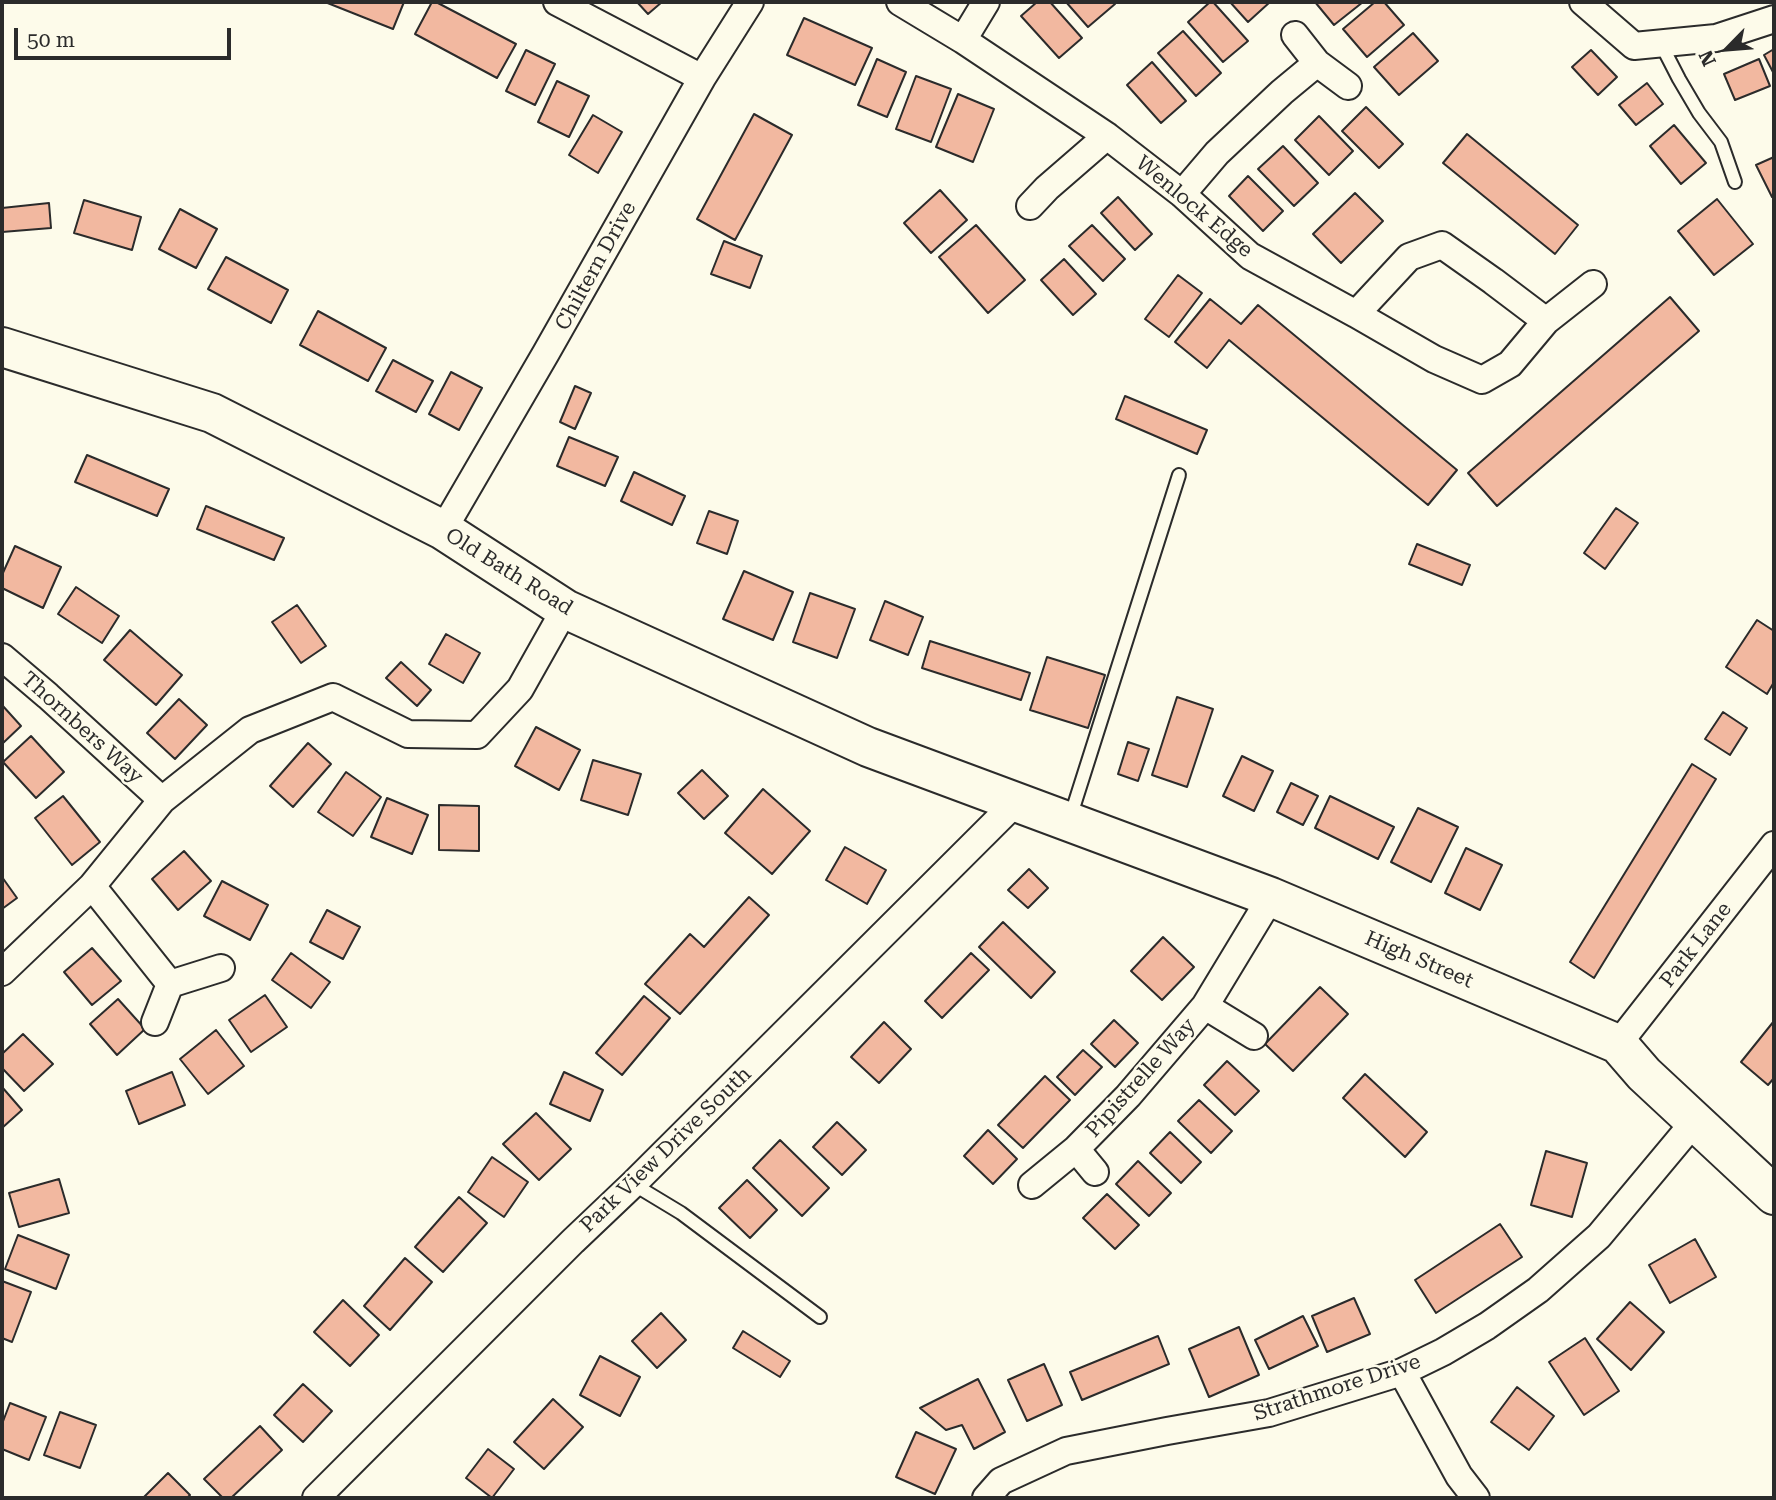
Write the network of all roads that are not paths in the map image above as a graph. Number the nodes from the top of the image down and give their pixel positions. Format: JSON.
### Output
{"nodes":[{"id":1,"x":557,"y":2,"type":"edge"},
{"id":2,"x":750,"y":2,"type":"edge"},
{"id":3,"x":900,"y":2,"type":"edge"},
{"id":4,"x":986,"y":2,"type":"edge"},
{"id":5,"x":1583,"y":2,"type":"edge"},
{"id":6,"x":1774,"y":19,"type":"edge"},
{"id":7,"x":1295,"y":35,"type":"dead end"},
{"id":8,"x":963,"y":40,"type":"junction"},
{"id":9,"x":1661,"y":44,"type":"junction"},
{"id":10,"x":1317,"y":63,"type":"junction"},
{"id":11,"x":702,"y":78,"type":"junction"},
{"id":12,"x":1348,"y":86,"type":"dead end"},
{"id":13,"x":1107,"y":136,"type":"junction"},
{"id":14,"x":1735,"y":182,"type":"dead end"},
{"id":15,"x":1182,"y":194,"type":"junction"},
{"id":16,"x":1030,"y":206,"type":"dead end"},
{"id":17,"x":1593,"y":284,"type":"dead end"},
{"id":18,"x":1356,"y":314,"type":"junction"},
{"id":19,"x":1546,"y":321,"type":"junction"},
{"id":20,"x":2,"y":347,"type":"edge"},
{"id":21,"x":1179,"y":475,"type":"dead end"},
{"id":22,"x":443,"y":530,"type":"junction"},
{"id":23,"x":565,"y":609,"type":"junction"},
{"id":24,"x":2,"y":657,"type":"edge"},
{"id":25,"x":162,"y":800,"type":"junction"},
{"id":26,"x":1016,"y":802,"type":"junction"},
{"id":27,"x":1068,"y":822,"type":"junction"},
{"id":28,"x":1774,"y":845,"type":"edge"},
{"id":29,"x":92,"y":886,"type":"junction"},
{"id":30,"x":1271,"y":897,"type":"junction"},
{"id":31,"x":221,"y":968,"type":"dead end"},
{"id":32,"x":2,"y":972,"type":"edge"},
{"id":33,"x":170,"y":984,"type":"junction"},
{"id":34,"x":1205,"y":1006,"type":"junction"},
{"id":35,"x":155,"y":1022,"type":"dead end"},
{"id":36,"x":1254,"y":1036,"type":"dead end"},
{"id":37,"x":1618,"y":1044,"type":"junction"},
{"id":38,"x":1695,"y":1121,"type":"junction"},
{"id":39,"x":1076,"y":1149,"type":"junction"},
{"id":40,"x":1096,"y":1172,"type":"dead end"},
{"id":41,"x":633,"y":1184,"type":"junction"},
{"id":42,"x":1032,"y":1185,"type":"dead end"},
{"id":43,"x":1774,"y":1195,"type":"edge"},
{"id":44,"x":820,"y":1317,"type":"dead end"},
{"id":45,"x":1402,"y":1372,"type":"junction"},
{"id":46,"x":316,"y":1498,"type":"edge"},
{"id":47,"x":986,"y":1498,"type":"edge"},
{"id":48,"x":1476,"y":1498,"type":"edge"}],
"edges":[{"from":1,"to":11,"type":"street"},
{"from":2,"to":11,"type":"street","name":"Chiltern Drive"},
{"from":3,"to":8,"type":"street","name":"Wenlock Edge"},
{"from":4,"to":8,"type":"street"},
{"from":5,"to":9,"type":"street"},
{"from":6,"to":9,"type":"street"},
{"from":7,"to":10,"type":"street"},
{"from":8,"to":13,"type":"street","name":"Wenlock Edge"},
{"from":9,"to":14,"type":"lane"},
{"from":10,"to":12,"type":"street"},
{"from":10,"to":15,"type":"street"},
{"from":11,"to":22,"type":"street","name":"Chiltern Drive"},
{"from":13,"to":15,"type":"street","name":"Wenlock Edge"},
{"from":13,"to":16,"type":"street"},
{"from":15,"to":18,"type":"street","name":"Wenlock Edge"},
{"from":17,"to":19,"type":"street","name":"Wenlock Edge"},
{"from":18,"to":19,"type":"street","name":"Wenlock Edge"},
{"from":18,"to":19,"type":"street"},
{"from":20,"to":22,"type":"main road","name":"Old Bath Road"},
{"from":21,"to":27,"type":"lane"},
{"from":22,"to":23,"type":"main road","name":"Old Bath Road"},
{"from":23,"to":25,"type":"street"},
{"from":23,"to":26,"type":"main road","name":"Old Bath Road"},
{"from":24,"to":25,"type":"street","name":"Thornbers Way"},
{"from":25,"to":29,"type":"street"},
{"from":26,"to":27,"type":"main road","name":"High Street"},
{"from":26,"to":41,"type":"street","name":"Park View Drive South"},
{"from":27,"to":30,"type":"main road","name":"High Street"},
{"from":28,"to":37,"type":"street","name":"Park Lane"},
{"from":29,"to":32,"type":"street"},
{"from":29,"to":33,"type":"street"},
{"from":30,"to":34,"type":"street","name":"Pipistrelle Way"},
{"from":30,"to":37,"type":"main road","name":"High Street"},
{"from":31,"to":33,"type":"street"},
{"from":33,"to":35,"type":"street"},
{"from":34,"to":36,"type":"street","name":"Pipistrelle Way"},
{"from":34,"to":39,"type":"street","name":"Pipistrelle Way"},
{"from":37,"to":38,"type":"main road","name":"High Street"},
{"from":38,"to":43,"type":"main road","name":"High Street"},
{"from":38,"to":45,"type":"street","name":"Strathmore Drive"},
{"from":39,"to":40,"type":"street","name":"Pipistrelle Way"},
{"from":39,"to":42,"type":"street","name":"Pipistrelle Way"},
{"from":41,"to":44,"type":"lane"},
{"from":41,"to":46,"type":"street","name":"Park View Drive South"},
{"from":45,"to":47,"type":"street","name":"Strathmore Drive"},
{"from":45,"to":48,"type":"street"}]}
